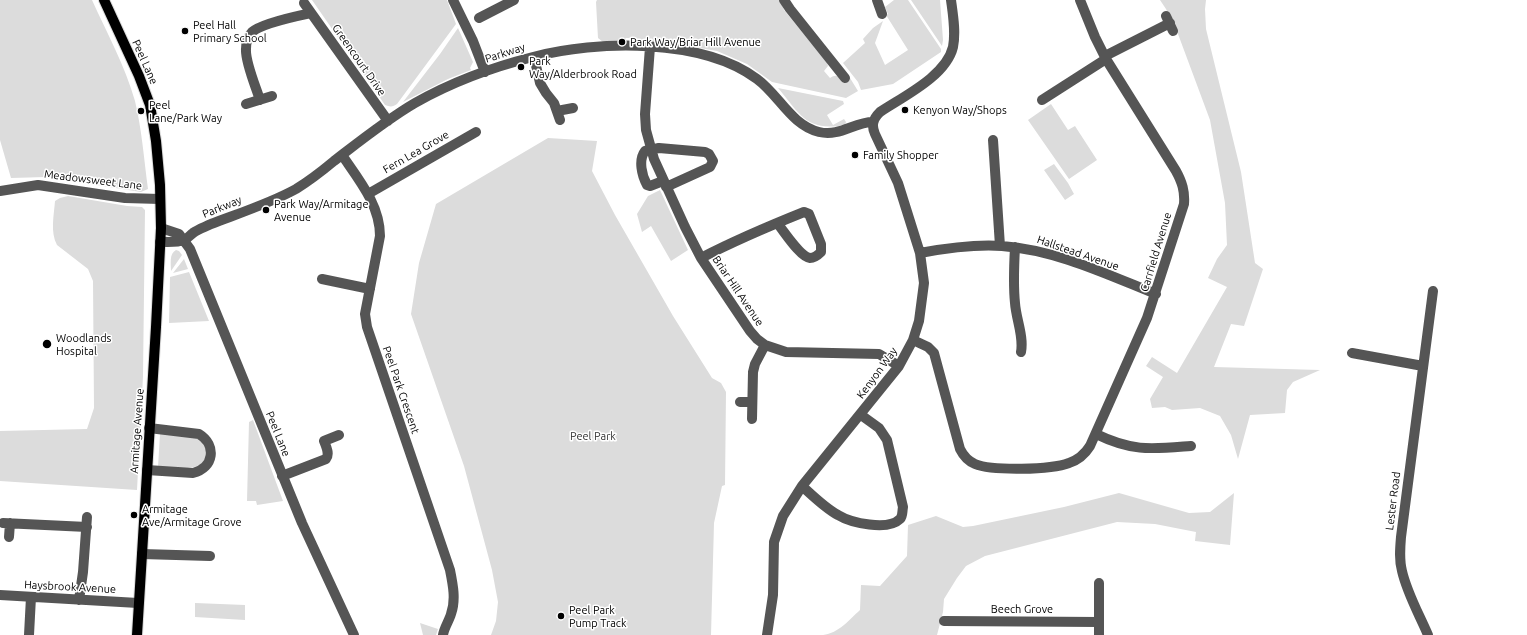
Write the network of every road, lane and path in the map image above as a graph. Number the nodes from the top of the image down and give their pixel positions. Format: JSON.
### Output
{"nodes":[{"id":1,"x":104,"y":0,"type":"edge"},
{"id":2,"x":453,"y":0,"type":"edge"},
{"id":3,"x":514,"y":0,"type":"edge"},
{"id":4,"x":784,"y":0,"type":"edge"},
{"id":5,"x":877,"y":0,"type":"edge"},
{"id":6,"x":951,"y":0,"type":"edge"},
{"id":7,"x":1080,"y":0,"type":"edge"},
{"id":8,"x":304,"y":3,"type":"dead end"},
{"id":9,"x":311,"y":13,"type":"junction"},
{"id":10,"x":882,"y":14,"type":"dead end"},
{"id":11,"x":479,"y":18,"type":"dead end"},
{"id":12,"x":1170,"y":23,"type":"dead end"},
{"id":13,"x":650,"y":47,"type":"junction"},
{"id":14,"x":534,"y":57,"type":"junction"},
{"id":15,"x":1105,"y":57,"type":"junction"},
{"id":16,"x":485,"y":72,"type":"junction"},
{"id":17,"x":845,"y":78,"type":"dead end"},
{"id":18,"x":272,"y":96,"type":"dead end"},
{"id":19,"x":1048,"y":99,"type":"dead end"},
{"id":20,"x":260,"y":100,"type":"junction"},
{"id":21,"x":246,"y":104,"type":"dead end"},
{"id":22,"x":573,"y":108,"type":"dead end"},
{"id":23,"x":388,"y":121,"type":"junction"},
{"id":24,"x":470,"y":122,"type":"dead end"},
{"id":25,"x":873,"y":122,"type":"junction"},
{"id":26,"x":993,"y":140,"type":"dead end"},
{"id":27,"x":650,"y":149,"type":"junction"},
{"id":28,"x":342,"y":155,"type":"junction"},
{"id":29,"x":665,"y":184,"type":"junction"},
{"id":30,"x":0,"y":191,"type":"edge"},
{"id":31,"x":368,"y":194,"type":"junction"},
{"id":32,"x":160,"y":199,"type":"junction"},
{"id":33,"x":777,"y":223,"type":"junction"},
{"id":34,"x":161,"y":228,"type":"junction"},
{"id":35,"x":184,"y":240,"type":"junction"},
{"id":36,"x":160,"y":242,"type":"junction"},
{"id":37,"x":1000,"y":246,"type":"junction"},
{"id":38,"x":1015,"y":247,"type":"junction"},
{"id":39,"x":920,"y":253,"type":"junction"},
{"id":40,"x":701,"y":258,"type":"junction"},
{"id":41,"x":322,"y":279,"type":"dead end"},
{"id":42,"x":370,"y":289,"type":"junction"},
{"id":43,"x":1433,"y":291,"type":"dead end"},
{"id":44,"x":1156,"y":294,"type":"junction"},
{"id":45,"x":913,"y":340,"type":"junction"},
{"id":46,"x":765,"y":345,"type":"junction"},
{"id":47,"x":1021,"y":352,"type":"dead end"},
{"id":48,"x":1352,"y":353,"type":"dead end"},
{"id":49,"x":899,"y":366,"type":"junction"},
{"id":50,"x":1423,"y":366,"type":"junction"},
{"id":51,"x":740,"y":402,"type":"dead end"},
{"id":52,"x":752,"y":402,"type":"junction"},
{"id":53,"x":861,"y":415,"type":"junction"},
{"id":54,"x":752,"y":419,"type":"dead end"},
{"id":55,"x":149,"y":428,"type":"junction"},
{"id":56,"x":1096,"y":434,"type":"junction"},
{"id":57,"x":339,"y":435,"type":"dead end"},
{"id":58,"x":1191,"y":446,"type":"dead end"},
{"id":59,"x":147,"y":470,"type":"junction"},
{"id":60,"x":282,"y":476,"type":"junction"},
{"id":61,"x":802,"y":486,"type":"junction"},
{"id":62,"x":9,"y":537,"type":"dead end"},
{"id":63,"x":142,"y":554,"type":"junction"},
{"id":64,"x":210,"y":556,"type":"dead end"},
{"id":65,"x":1099,"y":583,"type":"dead end"},
{"id":66,"x":0,"y":595,"type":"edge"},
{"id":67,"x":31,"y":597,"type":"junction"},
{"id":68,"x":79,"y":600,"type":"junction"},
{"id":69,"x":138,"y":603,"type":"junction"},
{"id":70,"x":944,"y":620,"type":"dead end"},
{"id":71,"x":1099,"y":622,"type":"junction"},
{"id":72,"x":28,"y":635,"type":"edge"},
{"id":73,"x":137,"y":635,"type":"edge"},
{"id":74,"x":354,"y":635,"type":"edge"},
{"id":75,"x":443,"y":635,"type":"edge"},
{"id":76,"x":767,"y":635,"type":"edge"},
{"id":77,"x":1099,"y":635,"type":"edge"},
{"id":78,"x":1428,"y":635,"type":"edge"}],
"edges":[{"from":1,"to":32,"type":"main road","name":"Peel Lane"},
{"from":2,"to":16,"type":"street"},
{"from":3,"to":11,"type":"street"},
{"from":4,"to":17,"type":"street"},
{"from":5,"to":10,"type":"street"},
{"from":6,"to":25,"type":"street"},
{"from":7,"to":15,"type":"street","name":"Carrfield Avenue"},
{"from":8,"to":9,"type":"street","name":"Greencourt Drive"},
{"from":9,"to":20,"type":"street"},
{"from":9,"to":23,"type":"street","name":"Greencourt Drive"},
{"from":12,"to":15,"type":"street"},
{"from":13,"to":14,"type":"street","name":"Parkway"},
{"from":13,"to":25,"type":"street","name":"Parkway"},
{"from":13,"to":27,"type":"street","name":"Briar Hill Avenue"},
{"from":14,"to":16,"type":"street","name":"Parkway"},
{"from":14,"to":22,"type":"street"},
{"from":15,"to":19,"type":"street"},
{"from":15,"to":44,"type":"street","name":"Carrfield Avenue"},
{"from":16,"to":23,"type":"street","name":"Parkway"},
{"from":18,"to":20,"type":"street"},
{"from":20,"to":21,"type":"street"},
{"from":23,"to":28,"type":"street","name":"Parkway"},
{"from":24,"to":31,"type":"street","name":"Fern Lea Grove"},
{"from":25,"to":39,"type":"street","name":"Kenyon Way"},
{"from":26,"to":37,"type":"street"},
{"from":27,"to":29,"type":"street","name":"Briar Hill Avenue"},
{"from":27,"to":29,"type":"street"},
{"from":27,"to":29,"type":"street"},
{"from":28,"to":31,"type":"street","name":"Peel Park Crescent"},
{"from":28,"to":35,"type":"street","name":"Parkway"},
{"from":29,"to":40,"type":"street","name":"Briar Hill Avenue"},
{"from":30,"to":32,"type":"street","name":"Meadowsweet Lane"},
{"from":31,"to":42,"type":"street","name":"Peel Park Crescent"},
{"from":32,"to":34,"type":"main road","name":"Peel Lane"},
{"from":33,"to":33,"type":"street"},
{"from":33,"to":40,"type":"street"},
{"from":34,"to":35,"type":"street","name":"Peel Lane"},
{"from":34,"to":36,"type":"main road","name":"Armitage Avenue"},
{"from":35,"to":36,"type":"street"},
{"from":35,"to":60,"type":"street","name":"Peel Lane"},
{"from":36,"to":55,"type":"main road","name":"Armitage Avenue"},
{"from":37,"to":38,"type":"street","name":"Hallstead Avenue"},
{"from":37,"to":39,"type":"street","name":"Hallstead Avenue"},
{"from":38,"to":44,"type":"street","name":"Hallstead Avenue"},
{"from":38,"to":47,"type":"street"},
{"from":39,"to":45,"type":"street","name":"Kenyon Way"},
{"from":40,"to":46,"type":"street","name":"Briar Hill Avenue"},
{"from":41,"to":42,"type":"street"},
{"from":42,"to":75,"type":"street","name":"Peel Park Crescent"},
{"from":43,"to":50,"type":"street","name":"Lester Road"},
{"from":44,"to":56,"type":"street","name":"Carrfield Avenue"},
{"from":45,"to":49,"type":"street","name":"Kenyon Way"},
{"from":45,"to":56,"type":"street","name":"Carrfield Avenue"},
{"from":46,"to":49,"type":"street","name":"Briar Hill Avenue"},
{"from":46,"to":52,"type":"street"},
{"from":48,"to":50,"type":"street"},
{"from":49,"to":53,"type":"street","name":"Kenyon Way"},
{"from":50,"to":78,"type":"street","name":"Lester Road"},
{"from":51,"to":52,"type":"street"},
{"from":52,"to":54,"type":"street"},
{"from":53,"to":61,"type":"street","name":"Kenyon Way"},
{"from":53,"to":61,"type":"street"},
{"from":55,"to":59,"type":"main road","name":"Armitage Avenue"},
{"from":55,"to":59,"type":"street"},
{"from":56,"to":58,"type":"street"},
{"from":57,"to":60,"type":"street"},
{"from":59,"to":63,"type":"main road","name":"Armitage Avenue"},
{"from":60,"to":74,"type":"street","name":"Peel Lane"},
{"from":61,"to":76,"type":"street","name":"Kenyon Way"},
{"from":62,"to":68,"type":"street"},
{"from":63,"to":64,"type":"street"},
{"from":63,"to":69,"type":"main road","name":"Armitage Avenue"},
{"from":65,"to":71,"type":"street"},
{"from":66,"to":67,"type":"street","name":"Haysbrook Avenue"},
{"from":67,"to":68,"type":"street","name":"Haysbrook Avenue"},
{"from":67,"to":72,"type":"street"},
{"from":68,"to":69,"type":"street","name":"Haysbrook Avenue"},
{"from":69,"to":73,"type":"main road","name":"Armitage Avenue"},
{"from":70,"to":71,"type":"street","name":"Beech Grove"},
{"from":71,"to":77,"type":"street"}]}
